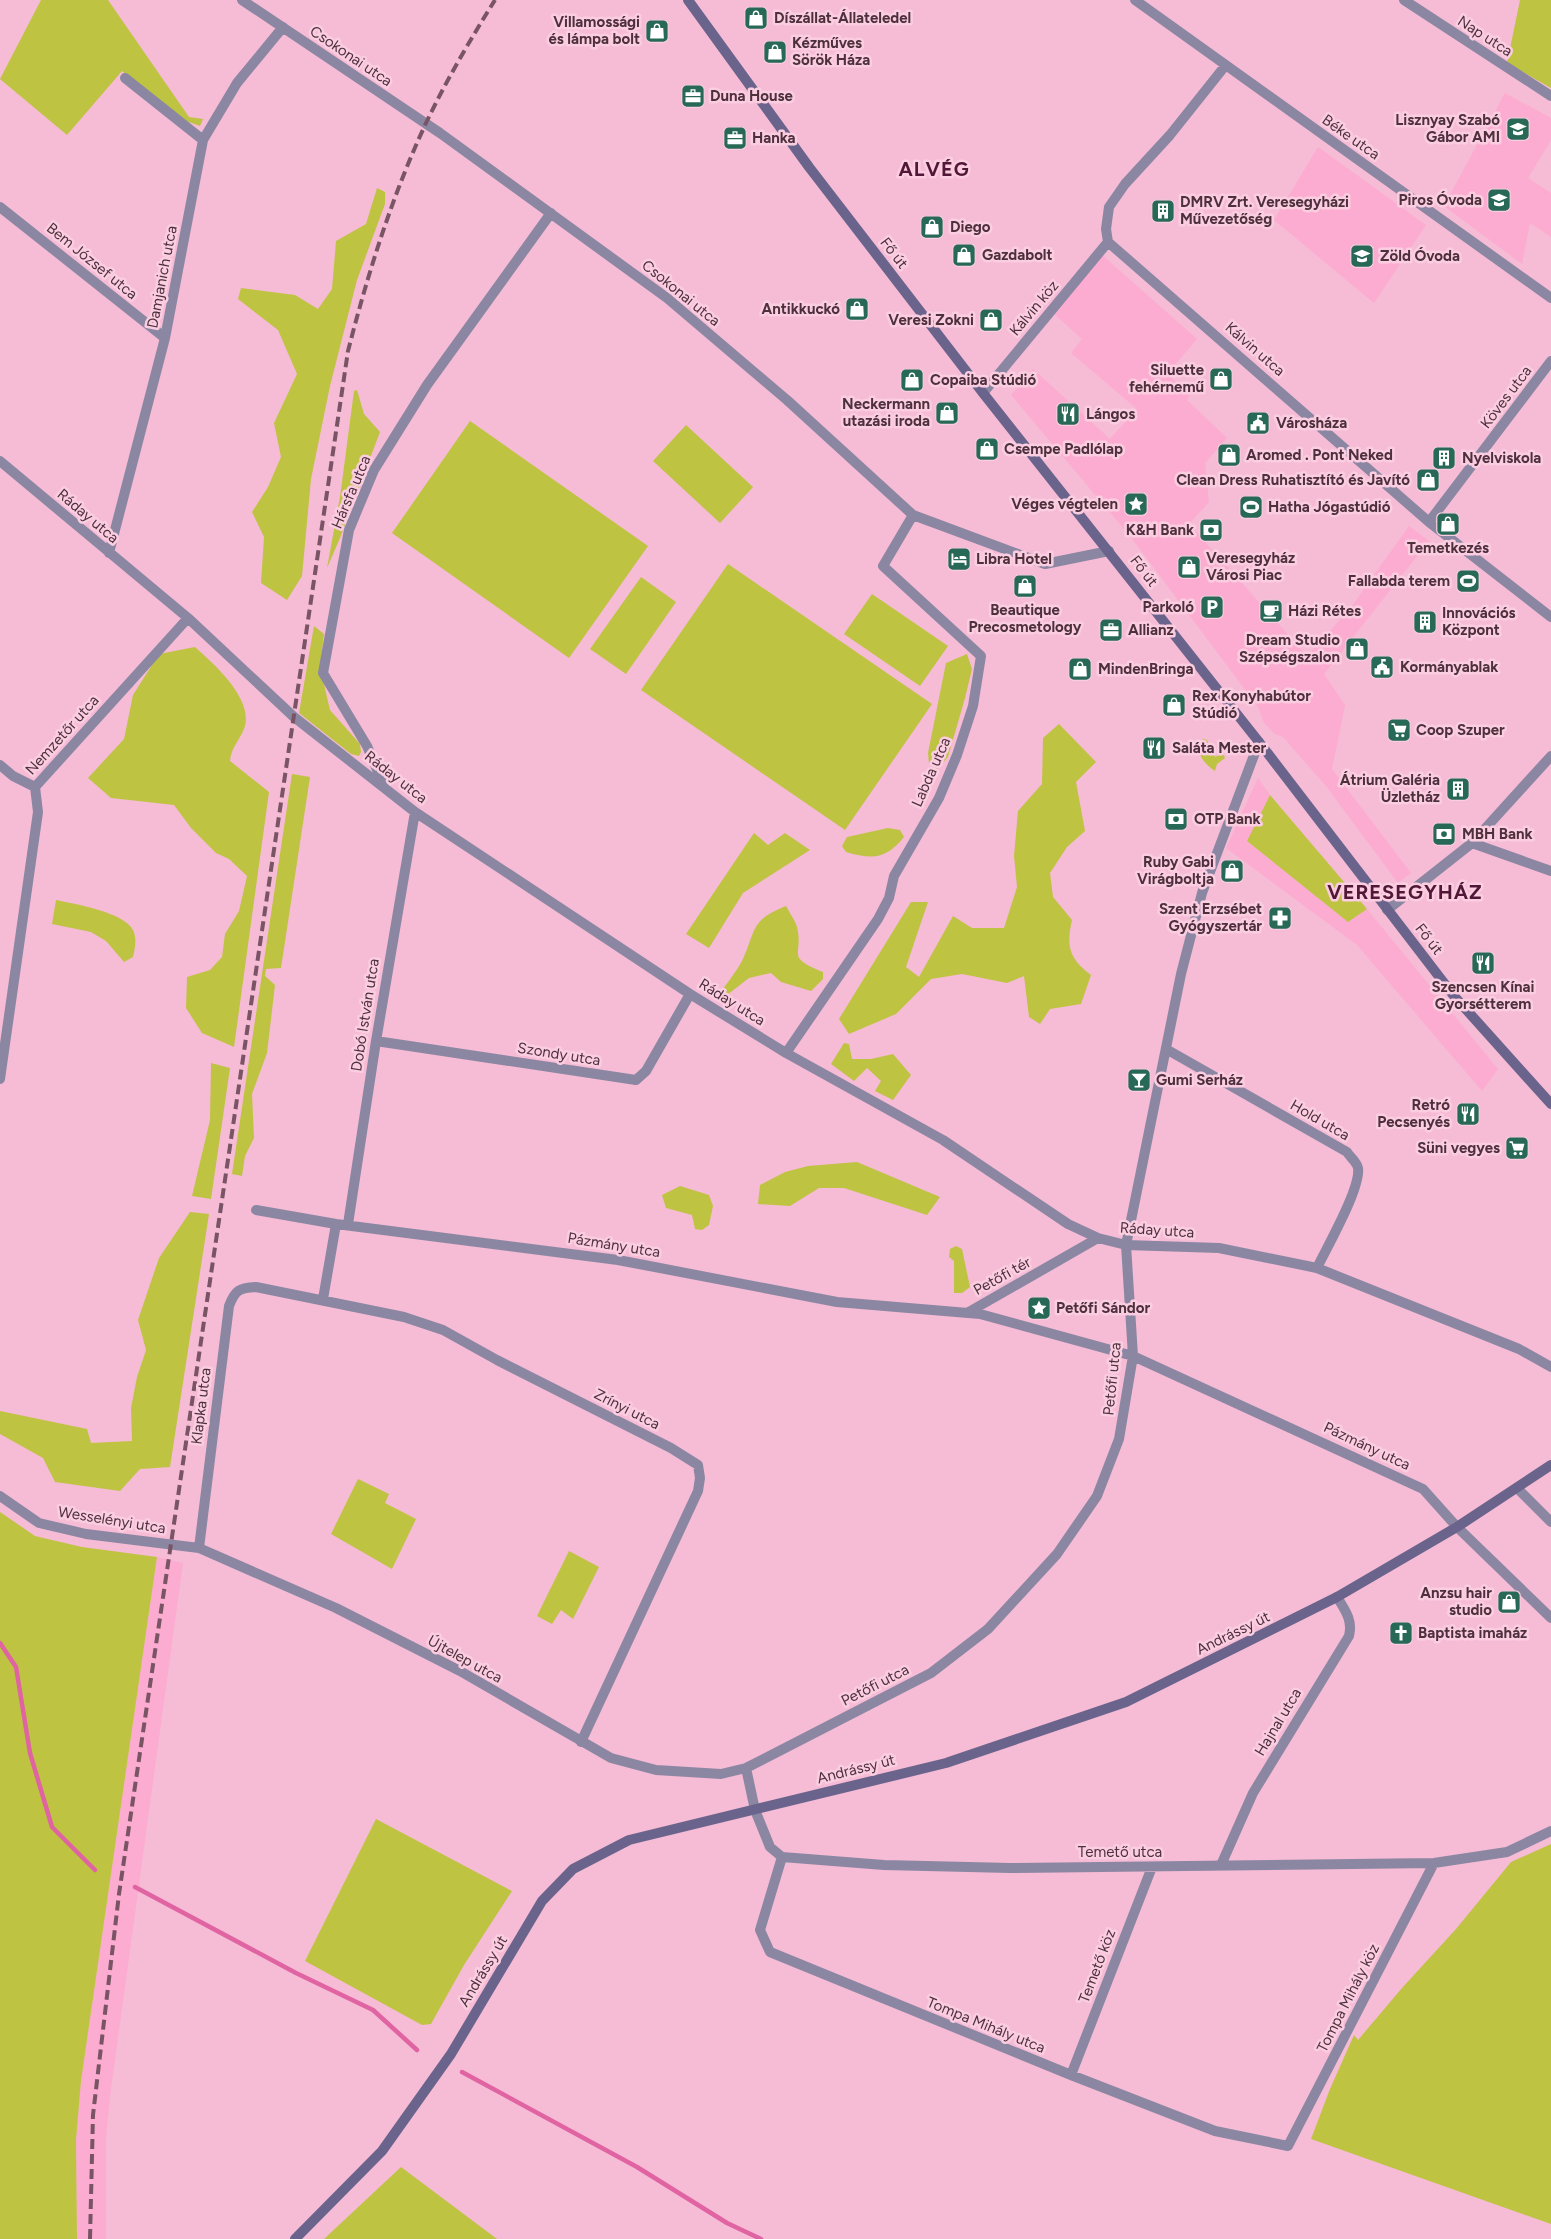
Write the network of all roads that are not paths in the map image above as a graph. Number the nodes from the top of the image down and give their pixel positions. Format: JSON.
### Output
{"nodes":[{"id":1,"x":242,"y":0,"type":"edge"},
{"id":2,"x":688,"y":0,"type":"edge"},
{"id":3,"x":1134,"y":0,"type":"edge"},
{"id":4,"x":1404,"y":0,"type":"edge"},
{"id":5,"x":283,"y":28,"type":"junction"},
{"id":6,"x":1225,"y":66,"type":"junction"},
{"id":7,"x":125,"y":78,"type":"dead end"},
{"id":8,"x":1551,"y":96,"type":"edge"},
{"id":9,"x":204,"y":140,"type":"junction"},
{"id":10,"x":0,"y":206,"type":"edge"},
{"id":11,"x":550,"y":213,"type":"junction"},
{"id":12,"x":1108,"y":242,"type":"junction"},
{"id":13,"x":1551,"y":298,"type":"edge"},
{"id":14,"x":165,"y":338,"type":"junction"},
{"id":15,"x":1551,"y":361,"type":"edge"},
{"id":16,"x":983,"y":393,"type":"junction"},
{"id":17,"x":0,"y":461,"type":"edge"},
{"id":18,"x":913,"y":515,"type":"junction"},
{"id":19,"x":1430,"y":522,"type":"junction"},
{"id":20,"x":1109,"y":551,"type":"junction"},
{"id":21,"x":110,"y":553,"type":"junction"},
{"id":22,"x":1551,"y":617,"type":"edge"},
{"id":23,"x":188,"y":618,"type":"junction"},
{"id":24,"x":1259,"y":742,"type":"junction"},
{"id":25,"x":1551,"y":756,"type":"edge"},
{"id":26,"x":0,"y":765,"type":"edge"},
{"id":27,"x":35,"y":787,"type":"junction"},
{"id":28,"x":385,"y":788,"type":"junction"},
{"id":29,"x":415,"y":812,"type":"junction"},
{"id":30,"x":1472,"y":844,"type":"junction"},
{"id":31,"x":1551,"y":871,"type":"edge"},
{"id":32,"x":1387,"y":910,"type":"junction"},
{"id":33,"x":690,"y":994,"type":"junction"},
{"id":34,"x":376,"y":1041,"type":"junction"},
{"id":35,"x":1166,"y":1049,"type":"junction"},
{"id":36,"x":786,"y":1053,"type":"junction"},
{"id":37,"x":0,"y":1079,"type":"edge"},
{"id":38,"x":1551,"y":1104,"type":"edge"},
{"id":39,"x":256,"y":1210,"type":"dead end"},
{"id":40,"x":336,"y":1224,"type":"junction"},
{"id":41,"x":348,"y":1224,"type":"junction"},
{"id":42,"x":1098,"y":1238,"type":"junction"},
{"id":43,"x":1126,"y":1246,"type":"junction"},
{"id":44,"x":1317,"y":1268,"type":"junction"},
{"id":45,"x":256,"y":1287,"type":"joint"},
{"id":46,"x":323,"y":1299,"type":"junction"},
{"id":47,"x":966,"y":1313,"type":"junction"},
{"id":48,"x":1132,"y":1356,"type":"junction"},
{"id":49,"x":1551,"y":1367,"type":"edge"},
{"id":50,"x":1551,"y":1465,"type":"edge"},
{"id":51,"x":1517,"y":1488,"type":"junction"},
{"id":52,"x":0,"y":1496,"type":"edge"},
{"id":53,"x":1551,"y":1522,"type":"edge"},
{"id":54,"x":1457,"y":1527,"type":"junction"},
{"id":55,"x":198,"y":1548,"type":"junction"},
{"id":56,"x":1337,"y":1597,"type":"junction"},
{"id":57,"x":1551,"y":1618,"type":"edge"},
{"id":58,"x":581,"y":1742,"type":"junction"},
{"id":59,"x":746,"y":1768,"type":"junction"},
{"id":60,"x":721,"y":1774,"type":"joint"},
{"id":61,"x":755,"y":1810,"type":"junction"},
{"id":62,"x":1551,"y":1831,"type":"edge"},
{"id":63,"x":782,"y":1857,"type":"junction"},
{"id":64,"x":1434,"y":1863,"type":"junction"},
{"id":65,"x":1221,"y":1865,"type":"junction"},
{"id":66,"x":1152,"y":1868,"type":"junction"},
{"id":67,"x":1071,"y":2075,"type":"junction"},
{"id":68,"x":1288,"y":2146,"type":"joint"},
{"id":69,"x":295,"y":2239,"type":"edge"}],
"edges":[{"from":1,"to":5,"type":"street","name":"Csokonai utca"},
{"from":2,"to":16,"type":"main road","name":"Fő út"},
{"from":3,"to":6,"type":"street","name":"Béke utca"},
{"from":4,"to":8,"type":"street","name":"Nap utca"},
{"from":5,"to":9,"type":"street","name":"Damjanich utca"},
{"from":5,"to":11,"type":"street","name":"Csokonai utca"},
{"from":6,"to":12,"type":"street"},
{"from":6,"to":13,"type":"street","name":"Béke utca"},
{"from":7,"to":9,"type":"street"},
{"from":9,"to":14,"type":"street","name":"Damjanich utca"},
{"from":10,"to":14,"type":"street","name":"Bem József utca"},
{"from":11,"to":18,"type":"street","name":"Csokonai utca"},
{"from":11,"to":28,"type":"street","name":"Hársfa utca"},
{"from":12,"to":16,"type":"street","name":"Kálvin köz"},
{"from":12,"to":19,"type":"street","name":"Kálvin utca"},
{"from":14,"to":21,"type":"street","name":"Damjanich utca"},
{"from":15,"to":19,"type":"street","name":"Köves utca"},
{"from":16,"to":20,"type":"main road","name":"Fő út"},
{"from":17,"to":21,"type":"street","name":"Ráday utca"},
{"from":18,"to":20,"type":"street","name":"Csokonai utca"},
{"from":18,"to":36,"type":"street","name":"Labda utca"},
{"from":19,"to":22,"type":"street","name":"Kálvin utca"},
{"from":20,"to":24,"type":"main road","name":"Fő út"},
{"from":21,"to":23,"type":"street","name":"Ráday utca"},
{"from":23,"to":27,"type":"street","name":"Nemzetőr utca"},
{"from":23,"to":28,"type":"street","name":"Ráday utca"},
{"from":24,"to":32,"type":"main road","name":"Fő út"},
{"from":24,"to":35,"type":"street","name":"Petőfi utca"},
{"from":25,"to":30,"type":"street"},
{"from":26,"to":27,"type":"street"},
{"from":27,"to":37,"type":"street","name":"Nemzetőr utca"},
{"from":28,"to":29,"type":"street","name":"Ráday utca"},
{"from":29,"to":33,"type":"street","name":"Ráday utca"},
{"from":29,"to":34,"type":"street","name":"Dobó István utca"},
{"from":30,"to":31,"type":"street"},
{"from":30,"to":32,"type":"street"},
{"from":32,"to":38,"type":"main road","name":"Fő út"},
{"from":33,"to":34,"type":"street","name":"Szondy utca"},
{"from":33,"to":36,"type":"street","name":"Ráday utca"},
{"from":34,"to":41,"type":"street","name":"Dobó István utca"},
{"from":35,"to":43,"type":"street","name":"Petőfi utca"},
{"from":35,"to":44,"type":"street","name":"Hold utca"},
{"from":36,"to":42,"type":"street","name":"Ráday utca"},
{"from":39,"to":40,"type":"street","name":"Pázmány utca"},
{"from":40,"to":41,"type":"street","name":"Pázmány utca"},
{"from":40,"to":46,"type":"street"},
{"from":41,"to":47,"type":"street","name":"Pázmány utca"},
{"from":42,"to":43,"type":"street","name":"Ráday utca"},
{"from":42,"to":47,"type":"street","name":"Petőfi tér"},
{"from":43,"to":44,"type":"street","name":"Ráday utca"},
{"from":43,"to":48,"type":"street","name":"Petőfi utca"},
{"from":44,"to":49,"type":"street","name":"Ráday utca"},
{"from":45,"to":46,"type":"street","name":"Zrínyi utca"},
{"from":45,"to":55,"type":"street","name":"Klapka utca"},
{"from":46,"to":58,"type":"street","name":"Zrínyi utca"},
{"from":47,"to":48,"type":"street","name":"Petőfi tér"},
{"from":48,"to":54,"type":"street","name":"Pázmány utca"},
{"from":48,"to":59,"type":"street","name":"Petőfi utca"},
{"from":50,"to":51,"type":"main road","name":"Andrássy út"},
{"from":51,"to":53,"type":"street"},
{"from":51,"to":54,"type":"main road","name":"Andrássy út"},
{"from":52,"to":55,"type":"street","name":"Wesselényi utca"},
{"from":54,"to":56,"type":"main road","name":"Andrássy út"},
{"from":54,"to":57,"type":"street","name":"Pázmány utca"},
{"from":55,"to":58,"type":"street","name":"Újtelep utca"},
{"from":56,"to":61,"type":"main road","name":"Andrássy út"},
{"from":56,"to":65,"type":"street","name":"Hajnal utca"},
{"from":58,"to":60,"type":"street","name":"Újtelep utca"},
{"from":59,"to":60,"type":"street","name":"Petőfi utca"},
{"from":59,"to":61,"type":"street"},
{"from":61,"to":63,"type":"street"},
{"from":61,"to":69,"type":"main road","name":"Andrássy út"},
{"from":62,"to":64,"type":"street","name":"Temető utca"},
{"from":63,"to":66,"type":"street","name":"Temető utca"},
{"from":63,"to":67,"type":"street","name":"Tompa Mihály utca"},
{"from":64,"to":65,"type":"street","name":"Temető utca"},
{"from":64,"to":68,"type":"street","name":"Tompa Mihály köz"},
{"from":65,"to":66,"type":"street","name":"Temető utca"},
{"from":66,"to":67,"type":"street","name":"Temető köz"},
{"from":67,"to":68,"type":"street","name":"Tompa Mihály utca"}]}
